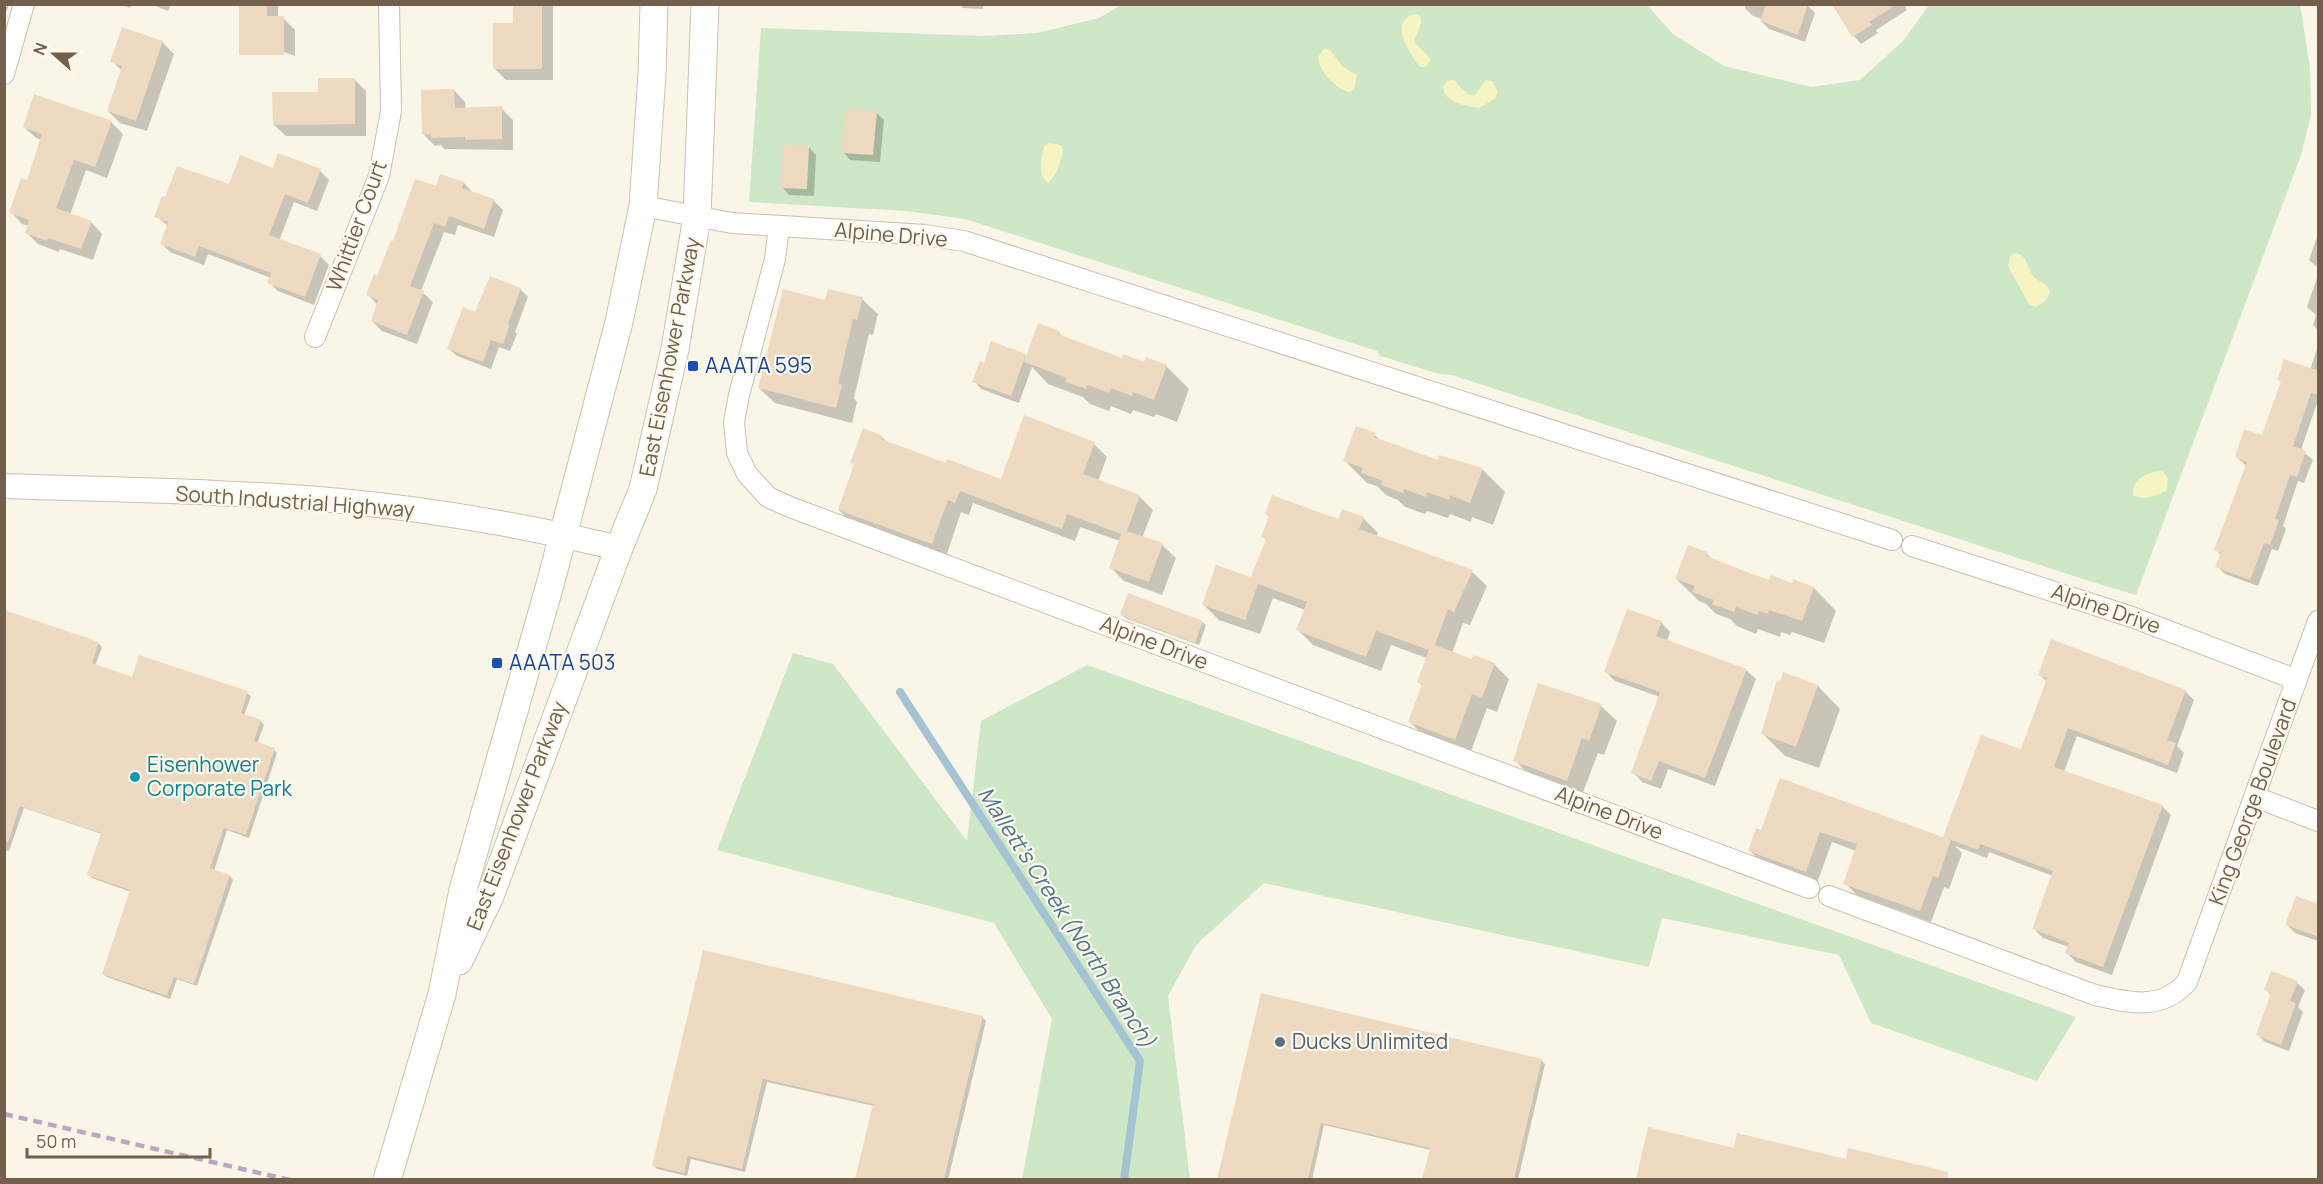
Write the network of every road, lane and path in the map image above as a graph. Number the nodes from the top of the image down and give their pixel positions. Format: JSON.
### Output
{"nodes":[{"id":1,"x":24,"y":4,"type":"edge"},
{"id":2,"x":389,"y":4,"type":"edge"},
{"id":3,"x":654,"y":4,"type":"edge"},
{"id":4,"x":705,"y":4,"type":"edge"},
{"id":5,"x":4,"y":74,"type":"edge"},
{"id":6,"x":643,"y":206,"type":"junction"},
{"id":7,"x":698,"y":217,"type":"junction"},
{"id":8,"x":779,"y":226,"type":"junction"},
{"id":9,"x":315,"y":337,"type":"dead end"},
{"id":10,"x":4,"y":486,"type":"edge"},
{"id":11,"x":563,"y":535,"type":"junction"},
{"id":12,"x":1892,"y":540,"type":"dead end"},
{"id":13,"x":1912,"y":546,"type":"dead end"},
{"id":14,"x":619,"y":548,"type":"junction"},
{"id":15,"x":2319,"y":621,"type":"edge"},
{"id":16,"x":2297,"y":680,"type":"junction"},
{"id":17,"x":2254,"y":797,"type":"junction"},
{"id":18,"x":2319,"y":821,"type":"edge"},
{"id":19,"x":1809,"y":888,"type":"dead end"},
{"id":20,"x":1829,"y":896,"type":"dead end"},
{"id":21,"x":442,"y":994,"type":"junction"},
{"id":22,"x":387,"y":1179,"type":"edge"}],
"edges":[{"from":1,"to":5,"type":"street"},
{"from":2,"to":9,"type":"street","name":"Whittier Court"},
{"from":3,"to":6,"type":"main road","name":"East Eisenhower Parkway"},
{"from":4,"to":7,"type":"main road","name":"East Eisenhower Parkway"},
{"from":6,"to":7,"type":"street","name":"Alpine Drive"},
{"from":6,"to":11,"type":"main road","name":"East Eisenhower Parkway"},
{"from":7,"to":8,"type":"street","name":"Alpine Drive"},
{"from":7,"to":14,"type":"main road","name":"East Eisenhower Parkway"},
{"from":8,"to":12,"type":"street","name":"Alpine Drive"},
{"from":8,"to":19,"type":"street","name":"Alpine Drive"},
{"from":10,"to":11,"type":"street","name":"South Industrial Highway"},
{"from":11,"to":14,"type":"street","name":"South Industrial Highway"},
{"from":11,"to":21,"type":"main road","name":"East Eisenhower Parkway"},
{"from":13,"to":16,"type":"street","name":"Alpine Drive"},
{"from":14,"to":21,"type":"main road","name":"East Eisenhower Parkway"},
{"from":15,"to":16,"type":"street","name":"King George Boulevard"},
{"from":16,"to":17,"type":"street","name":"King George Boulevard"},
{"from":17,"to":18,"type":"street"},
{"from":17,"to":20,"type":"street","name":"King George Boulevard"},
{"from":21,"to":22,"type":"main road","name":"East Eisenhower Parkway"}]}
